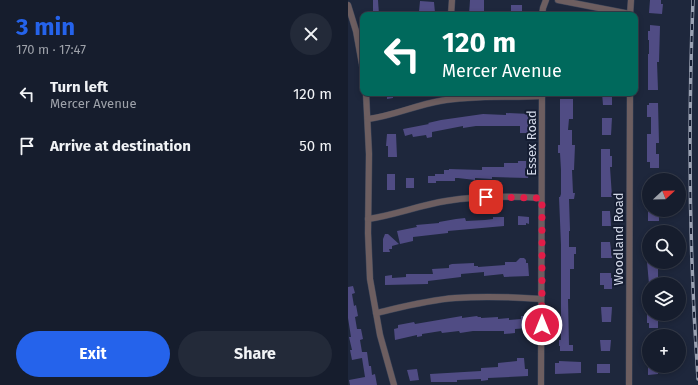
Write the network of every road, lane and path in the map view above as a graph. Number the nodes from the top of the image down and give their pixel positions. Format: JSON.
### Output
{"nodes":[{"id":1,"x":452,"y":0,"type":"edge"},
{"id":2,"x":546,"y":0,"type":"edge"},
{"id":3,"x":558,"y":0,"type":"edge"},
{"id":4,"x":631,"y":0,"type":"edge"},
{"id":5,"x":348,"y":5,"type":"edge"},
{"id":6,"x":451,"y":12,"type":"edge"},
{"id":7,"x":542,"y":12,"type":"edge"},
{"id":8,"x":616,"y":12,"type":"edge"},
{"id":9,"x":630,"y":12,"type":"edge"},
{"id":10,"x":360,"y":54,"type":"edge"},
{"id":11,"x":366,"y":96,"type":"edge"},
{"id":12,"x":456,"y":96,"type":"edge"},
{"id":13,"x":487,"y":96,"type":"edge"},
{"id":14,"x":542,"y":96,"type":"edge"},
{"id":15,"x":630,"y":96,"type":"edge"},
{"id":16,"x":368,"y":119,"type":"junction"},
{"id":17,"x":542,"y":198,"type":"junction"},
{"id":18,"x":368,"y":219,"type":"junction"},
{"id":19,"x":542,"y":298,"type":"junction"},
{"id":20,"x":376,"y":312,"type":"junction"},
{"id":21,"x":394,"y":385,"type":"edge"},
{"id":22,"x":541,"y":385,"type":"edge"},
{"id":23,"x":629,"y":385,"type":"edge"}],
"edges":[{"from":1,"to":6,"type":"street"},
{"from":2,"to":7,"type":"street"},
{"from":3,"to":8,"type":"street"},
{"from":4,"to":9,"type":"street"},
{"from":5,"to":10,"type":"street"},
{"from":11,"to":16,"type":"street"},
{"from":12,"to":13,"type":"street"},
{"from":12,"to":16,"type":"street"},
{"from":14,"to":17,"type":"street","name":"Essex Road"},
{"from":15,"to":23,"type":"street","name":"Woodland Road"},
{"from":16,"to":18,"type":"street"},
{"from":17,"to":18,"type":"street"},
{"from":17,"to":19,"type":"street","name":"Essex Road"},
{"from":18,"to":20,"type":"street"},
{"from":19,"to":20,"type":"street"},
{"from":19,"to":22,"type":"street","name":"Essex Road"},
{"from":20,"to":21,"type":"street"}]}
